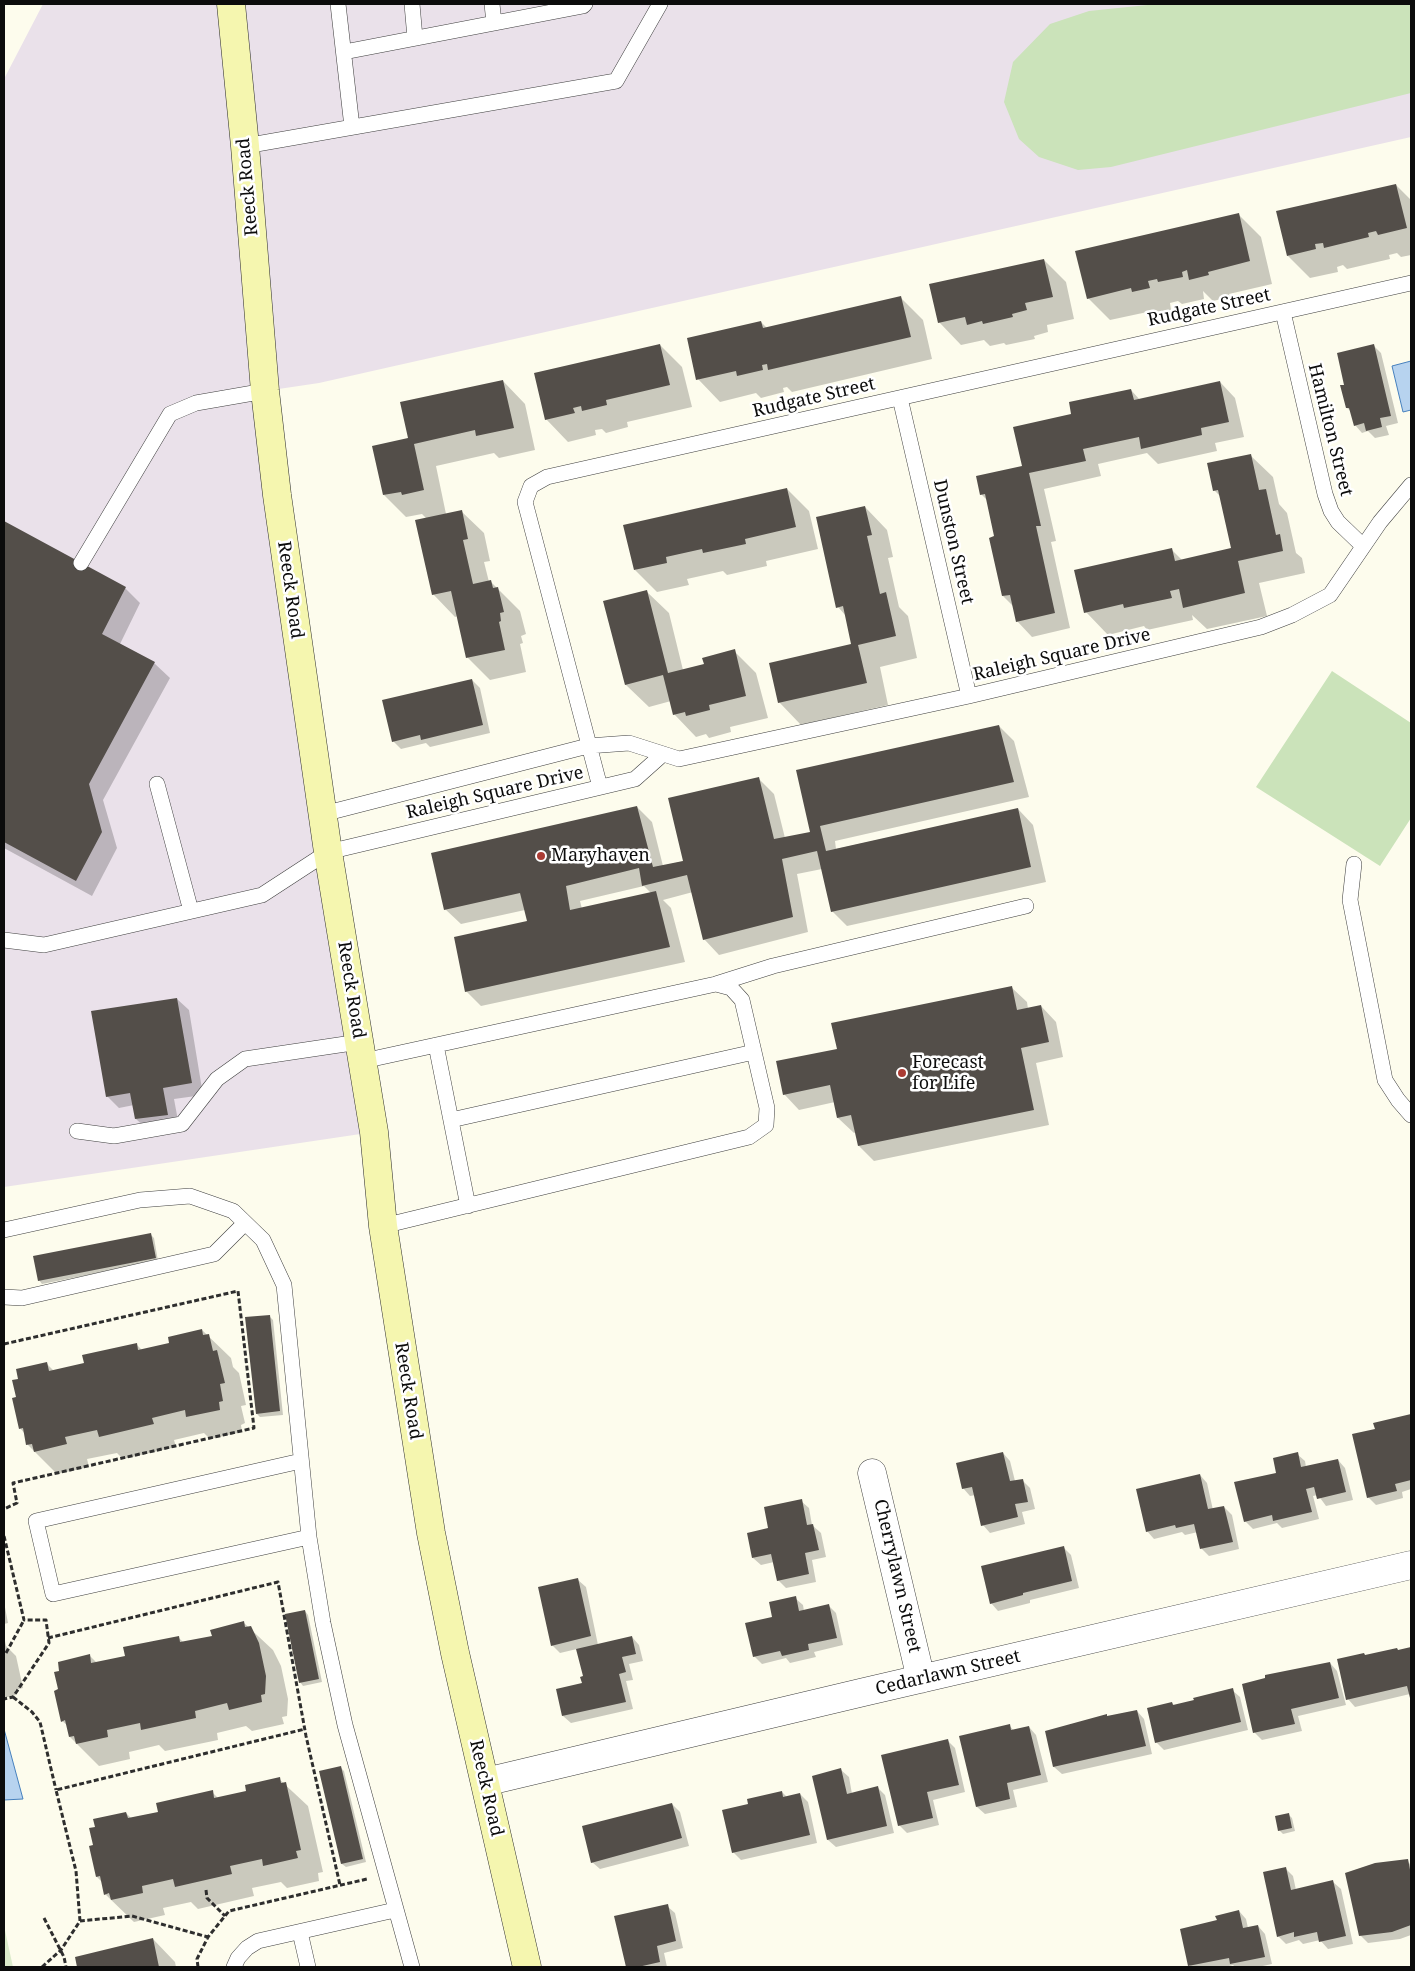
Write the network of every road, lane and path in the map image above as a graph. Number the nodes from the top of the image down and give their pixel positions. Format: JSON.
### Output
{"nodes":[{"id":1,"x":231,"y":4,"type":"edge"},
{"id":2,"x":338,"y":4,"type":"edge"},
{"id":3,"x":412,"y":4,"type":"edge"},
{"id":4,"x":492,"y":4,"type":"edge"},
{"id":5,"x":585,"y":4,"type":"edge"},
{"id":6,"x":660,"y":4,"type":"edge"},
{"id":7,"x":564,"y":7,"type":"edge"},
{"id":8,"x":494,"y":23,"type":"junction"},
{"id":9,"x":415,"y":38,"type":"junction"},
{"id":10,"x":344,"y":52,"type":"junction"},
{"id":11,"x":352,"y":127,"type":"junction"},
{"id":12,"x":245,"y":146,"type":"junction"},
{"id":13,"x":1411,"y":282,"type":"edge"},
{"id":14,"x":1283,"y":312,"type":"junction"},
{"id":15,"x":265,"y":390,"type":"junction"},
{"id":16,"x":900,"y":398,"type":"junction"},
{"id":17,"x":1411,"y":485,"type":"edge"},
{"id":18,"x":1363,"y":546,"type":"junction"},
{"id":19,"x":81,"y":563,"type":"dead end"},
{"id":20,"x":969,"y":696,"type":"junction"},
{"id":21,"x":588,"y":746,"type":"junction"},
{"id":22,"x":663,"y":754,"type":"junction"},
{"id":23,"x":157,"y":784,"type":"dead end"},
{"id":24,"x":600,"y":787,"type":"junction"},
{"id":25,"x":323,"y":814,"type":"junction"},
{"id":26,"x":328,"y":852,"type":"junction"},
{"id":27,"x":1354,"y":864,"type":"dead end"},
{"id":28,"x":1026,"y":906,"type":"dead end"},
{"id":29,"x":191,"y":911,"type":"junction"},
{"id":30,"x":4,"y":940,"type":"edge"},
{"id":31,"x":716,"y":984,"type":"junction"},
{"id":32,"x":436,"y":1045,"type":"junction"},
{"id":33,"x":361,"y":1052,"type":"junction"},
{"id":34,"x":754,"y":1052,"type":"junction"},
{"id":35,"x":1411,"y":1115,"type":"edge"},
{"id":36,"x":451,"y":1120,"type":"junction"},
{"id":37,"x":77,"y":1131,"type":"dead end"},
{"id":38,"x":468,"y":1206,"type":"junction"},
{"id":39,"x":245,"y":1223,"type":"junction"},
{"id":40,"x":383,"y":1226,"type":"junction"},
{"id":41,"x":4,"y":1230,"type":"edge"},
{"id":42,"x":4,"y":1297,"type":"edge"},
{"id":43,"x":4,"y":1344,"type":"edge"},
{"id":44,"x":301,"y":1461,"type":"junction"},
{"id":45,"x":872,"y":1473,"type":"dead end"},
{"id":46,"x":4,"y":1509,"type":"edge"},
{"id":47,"x":4,"y":1536,"type":"edge"},
{"id":48,"x":309,"y":1537,"type":"junction"},
{"id":49,"x":1411,"y":1565,"type":"edge"},
{"id":50,"x":24,"y":1620,"type":"junction"},
{"id":51,"x":48,"y":1638,"type":"junction"},
{"id":52,"x":6,"y":1653,"type":"dead end"},
{"id":53,"x":921,"y":1679,"type":"junction"},
{"id":54,"x":13,"y":1697,"type":"junction"},
{"id":55,"x":4,"y":1699,"type":"edge"},
{"id":56,"x":305,"y":1729,"type":"junction"},
{"id":57,"x":485,"y":1782,"type":"junction"},
{"id":58,"x":56,"y":1790,"type":"junction"},
{"id":59,"x":385,"y":1874,"type":"junction"},
{"id":60,"x":340,"y":1885,"type":"junction"},
{"id":61,"x":206,"y":1890,"type":"dead end"},
{"id":62,"x":395,"y":1910,"type":"junction"},
{"id":63,"x":225,"y":1916,"type":"junction"},
{"id":64,"x":44,"y":1918,"type":"dead end"},
{"id":65,"x":80,"y":1921,"type":"junction"},
{"id":66,"x":300,"y":1932,"type":"junction"},
{"id":67,"x":208,"y":1936,"type":"junction"},
{"id":68,"x":61,"y":1950,"type":"junction"},
{"id":69,"x":42,"y":1967,"type":"edge"},
{"id":70,"x":66,"y":1967,"type":"edge"},
{"id":71,"x":198,"y":1967,"type":"edge"},
{"id":72,"x":234,"y":1967,"type":"edge"},
{"id":73,"x":308,"y":1967,"type":"edge"},
{"id":74,"x":412,"y":1967,"type":"edge"},
{"id":75,"x":527,"y":1967,"type":"edge"}],
"edges":[{"from":1,"to":12,"type":"street","name":"Reeck Road"},
{"from":2,"to":10,"type":"lane"},
{"from":3,"to":9,"type":"lane"},
{"from":4,"to":8,"type":"lane"},
{"from":5,"to":7,"type":"lane"},
{"from":6,"to":11,"type":"lane"},
{"from":7,"to":8,"type":"lane"},
{"from":8,"to":9,"type":"lane"},
{"from":9,"to":10,"type":"lane"},
{"from":10,"to":11,"type":"lane"},
{"from":11,"to":12,"type":"lane"},
{"from":12,"to":15,"type":"street","name":"Reeck Road"},
{"from":13,"to":14,"type":"lane","name":"Rudgate Street"},
{"from":14,"to":16,"type":"lane","name":"Rudgate Street"},
{"from":14,"to":18,"type":"lane","name":"Hamilton Street"},
{"from":15,"to":19,"type":"lane"},
{"from":15,"to":25,"type":"street","name":"Reeck Road"},
{"from":16,"to":20,"type":"lane","name":"Dunston Street"},
{"from":16,"to":21,"type":"lane","name":"Rudgate Street"},
{"from":17,"to":18,"type":"lane","name":"Raleigh Square Drive"},
{"from":18,"to":20,"type":"lane","name":"Raleigh Square Drive"},
{"from":20,"to":22,"type":"lane","name":"Raleigh Square Drive"},
{"from":21,"to":22,"type":"lane","name":"Raleigh Square Drive"},
{"from":21,"to":24,"type":"lane","name":"Rudgate Street"},
{"from":21,"to":25,"type":"lane","name":"Raleigh Square Drive"},
{"from":22,"to":24,"type":"lane","name":"Raleigh Square Drive"},
{"from":23,"to":29,"type":"lane"},
{"from":24,"to":26,"type":"lane","name":"Raleigh Square Drive"},
{"from":25,"to":26,"type":"street","name":"Reeck Road"},
{"from":26,"to":29,"type":"lane","name":"Raleigh Square Drive"},
{"from":26,"to":33,"type":"street","name":"Reeck Road"},
{"from":27,"to":35,"type":"lane"},
{"from":28,"to":31,"type":"lane"},
{"from":29,"to":30,"type":"lane","name":"Raleigh Square Drive"},
{"from":31,"to":32,"type":"lane"},
{"from":31,"to":34,"type":"lane"},
{"from":32,"to":33,"type":"lane"},
{"from":32,"to":36,"type":"lane"},
{"from":33,"to":37,"type":"lane"},
{"from":33,"to":40,"type":"street","name":"Reeck Road"},
{"from":34,"to":36,"type":"lane"},
{"from":34,"to":38,"type":"lane"},
{"from":36,"to":38,"type":"lane"},
{"from":38,"to":40,"type":"lane"},
{"from":39,"to":41,"type":"lane"},
{"from":39,"to":42,"type":"lane"},
{"from":39,"to":44,"type":"lane"},
{"from":40,"to":57,"type":"street","name":"Reeck Road"},
{"from":43,"to":46,"type":"path"},
{"from":44,"to":48,"type":"lane"},
{"from":44,"to":48,"type":"lane"},
{"from":45,"to":53,"type":"street","name":"Cherrylawn Street"},
{"from":47,"to":50,"type":"path"},
{"from":48,"to":59,"type":"lane"},
{"from":49,"to":53,"type":"street","name":"Cedarlawn Street"},
{"from":50,"to":51,"type":"path"},
{"from":50,"to":52,"type":"path"},
{"from":51,"to":54,"type":"path"},
{"from":51,"to":56,"type":"path"},
{"from":53,"to":57,"type":"street","name":"Cedarlawn Street"},
{"from":54,"to":55,"type":"path"},
{"from":54,"to":58,"type":"path"},
{"from":56,"to":58,"type":"path"},
{"from":56,"to":60,"type":"path"},
{"from":57,"to":75,"type":"street","name":"Reeck Road"},
{"from":58,"to":65,"type":"path"},
{"from":59,"to":60,"type":"path"},
{"from":59,"to":62,"type":"lane"},
{"from":60,"to":63,"type":"path"},
{"from":61,"to":63,"type":"path"},
{"from":62,"to":66,"type":"lane"},
{"from":62,"to":74,"type":"lane"},
{"from":63,"to":67,"type":"path"},
{"from":64,"to":68,"type":"path"},
{"from":65,"to":67,"type":"path"},
{"from":65,"to":68,"type":"path"},
{"from":66,"to":72,"type":"lane"},
{"from":66,"to":73,"type":"lane"},
{"from":67,"to":71,"type":"path"},
{"from":68,"to":69,"type":"path"},
{"from":68,"to":70,"type":"path"}]}
